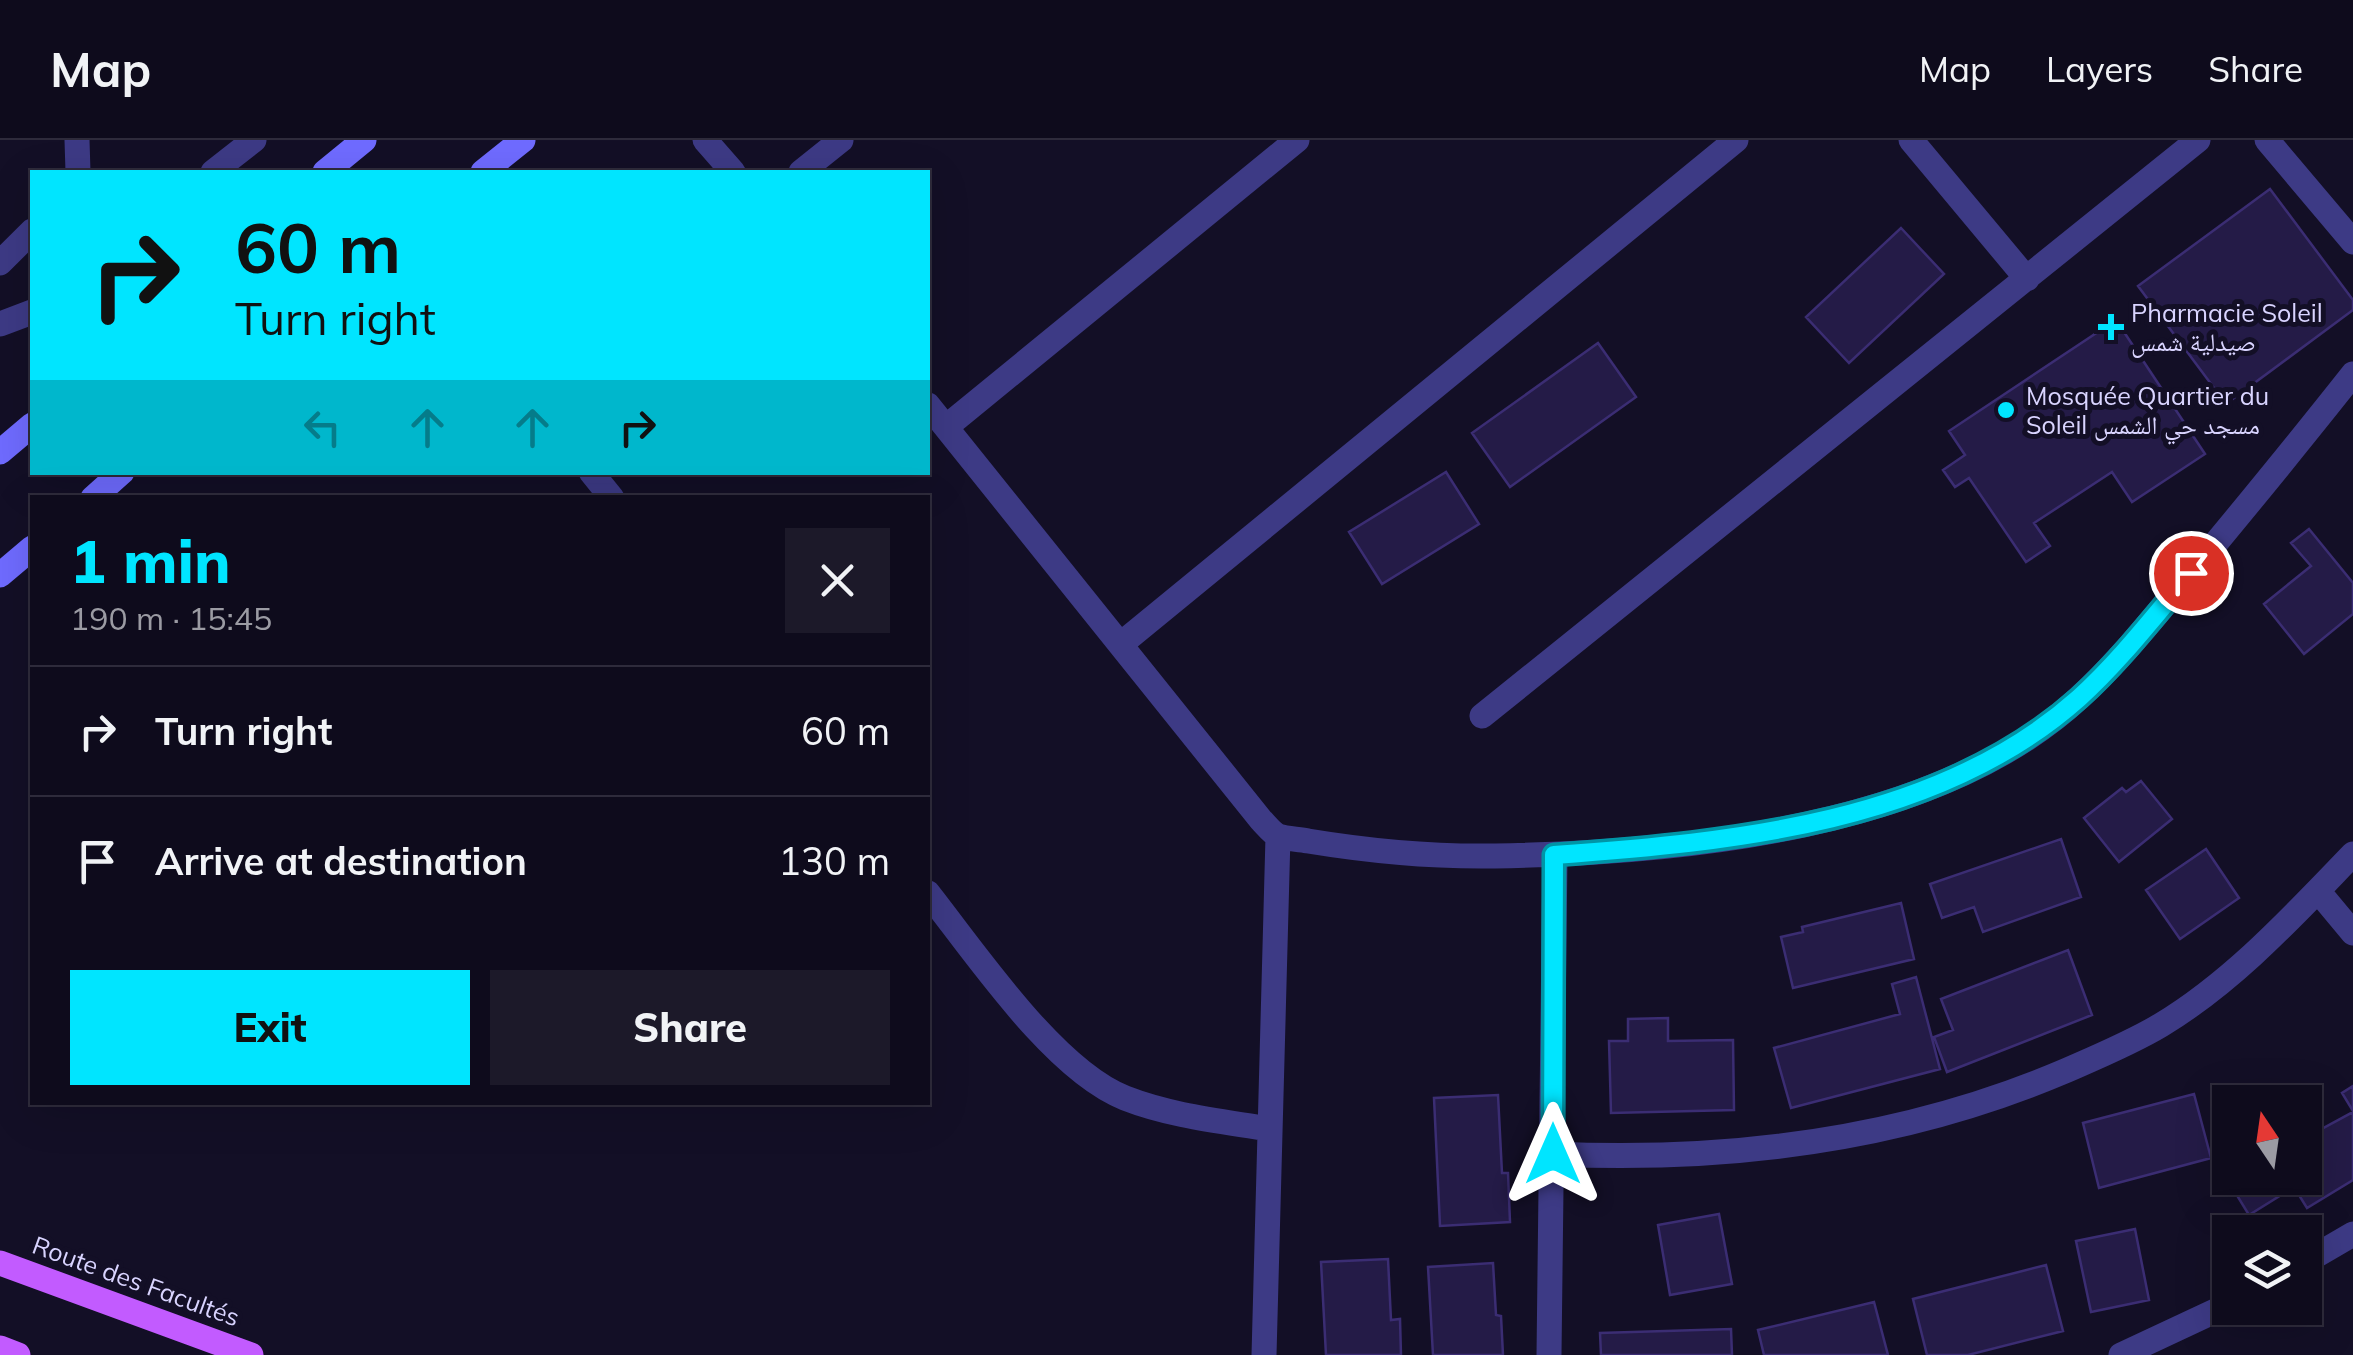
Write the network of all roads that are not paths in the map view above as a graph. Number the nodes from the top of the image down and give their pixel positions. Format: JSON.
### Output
{"nodes":[{"id":1,"x":77,"y":140,"type":"edge"},
{"id":2,"x":254,"y":140,"type":"edge"},
{"id":3,"x":364,"y":140,"type":"edge"},
{"id":4,"x":523,"y":140,"type":"edge"},
{"id":5,"x":704,"y":140,"type":"edge"},
{"id":6,"x":842,"y":140,"type":"edge"},
{"id":7,"x":1297,"y":140,"type":"edge"},
{"id":8,"x":1736,"y":140,"type":"edge"},
{"id":9,"x":1912,"y":140,"type":"edge"},
{"id":10,"x":2198,"y":140,"type":"edge"},
{"id":11,"x":2267,"y":140,"type":"edge"},
{"id":12,"x":78,"y":170,"type":"edge"},
{"id":13,"x":215,"y":170,"type":"edge"},
{"id":14,"x":326,"y":170,"type":"edge"},
{"id":15,"x":486,"y":170,"type":"edge"},
{"id":16,"x":731,"y":170,"type":"edge"},
{"id":17,"x":804,"y":170,"type":"edge"},
{"id":18,"x":30,"y":233,"type":"edge"},
{"id":19,"x":2353,"y":242,"type":"edge"},
{"id":20,"x":0,"y":263,"type":"edge"},
{"id":21,"x":2028,"y":279,"type":"junction"},
{"id":22,"x":30,"y":313,"type":"edge"},
{"id":23,"x":0,"y":324,"type":"edge"},
{"id":24,"x":2353,"y":374,"type":"edge"},
{"id":25,"x":930,"y":407,"type":"edge"},
{"id":26,"x":30,"y":427,"type":"edge"},
{"id":27,"x":946,"y":427,"type":"junction"},
{"id":28,"x":0,"y":452,"type":"edge"},
{"id":29,"x":119,"y":475,"type":"edge"},
{"id":30,"x":593,"y":475,"type":"edge"},
{"id":31,"x":96,"y":495,"type":"edge"},
{"id":32,"x":610,"y":495,"type":"edge"},
{"id":33,"x":30,"y":550,"type":"edge"},
{"id":34,"x":0,"y":575,"type":"edge"},
{"id":35,"x":1121,"y":644,"type":"junction"},
{"id":36,"x":1482,"y":716,"type":"dead end"},
{"id":37,"x":1278,"y":836,"type":"junction"},
{"id":38,"x":2353,"y":854,"type":"edge"},
{"id":39,"x":1554,"y":855,"type":"junction"},
{"id":40,"x":2318,"y":891,"type":"junction"},
{"id":41,"x":930,"y":896,"type":"edge"},
{"id":42,"x":2353,"y":932,"type":"edge"},
{"id":43,"x":1269,"y":1129,"type":"junction"},
{"id":44,"x":1553,"y":1154,"type":"junction"},
{"id":45,"x":2353,"y":1234,"type":"edge"},
{"id":46,"x":2322,"y":1252,"type":"edge"},
{"id":47,"x":0,"y":1263,"type":"edge"},
{"id":48,"x":2212,"y":1312,"type":"edge"},
{"id":49,"x":0,"y":1348,"type":"edge"},
{"id":50,"x":18,"y":1355,"type":"edge"},
{"id":51,"x":251,"y":1355,"type":"edge"},
{"id":52,"x":1264,"y":1355,"type":"edge"},
{"id":53,"x":1549,"y":1355,"type":"edge"},
{"id":54,"x":2121,"y":1355,"type":"edge"}],
"edges":[{"from":1,"to":12,"type":"street"},
{"from":2,"to":13,"type":"street"},
{"from":3,"to":14,"type":"main road"},
{"from":4,"to":15,"type":"main road"},
{"from":5,"to":16,"type":"street"},
{"from":6,"to":17,"type":"street"},
{"from":7,"to":27,"type":"street"},
{"from":8,"to":35,"type":"street"},
{"from":9,"to":21,"type":"street"},
{"from":10,"to":21,"type":"street"},
{"from":11,"to":19,"type":"street"},
{"from":18,"to":20,"type":"street"},
{"from":21,"to":36,"type":"street"},
{"from":22,"to":23,"type":"street"},
{"from":24,"to":39,"type":"street"},
{"from":25,"to":27,"type":"street"},
{"from":26,"to":28,"type":"main road"},
{"from":27,"to":35,"type":"street"},
{"from":29,"to":31,"type":"main road"},
{"from":30,"to":32,"type":"street"},
{"from":33,"to":34,"type":"main road"},
{"from":35,"to":37,"type":"street"},
{"from":37,"to":39,"type":"street"},
{"from":37,"to":43,"type":"street"},
{"from":38,"to":40,"type":"street"},
{"from":39,"to":44,"type":"street"},
{"from":40,"to":42,"type":"street"},
{"from":40,"to":44,"type":"street"},
{"from":41,"to":43,"type":"street"},
{"from":43,"to":52,"type":"street"},
{"from":44,"to":53,"type":"street"},
{"from":45,"to":46,"type":"street"},
{"from":47,"to":51,"type":"main road","name":"Route des Facultés"},
{"from":48,"to":54,"type":"street"},
{"from":49,"to":50,"type":"main road"}]}
